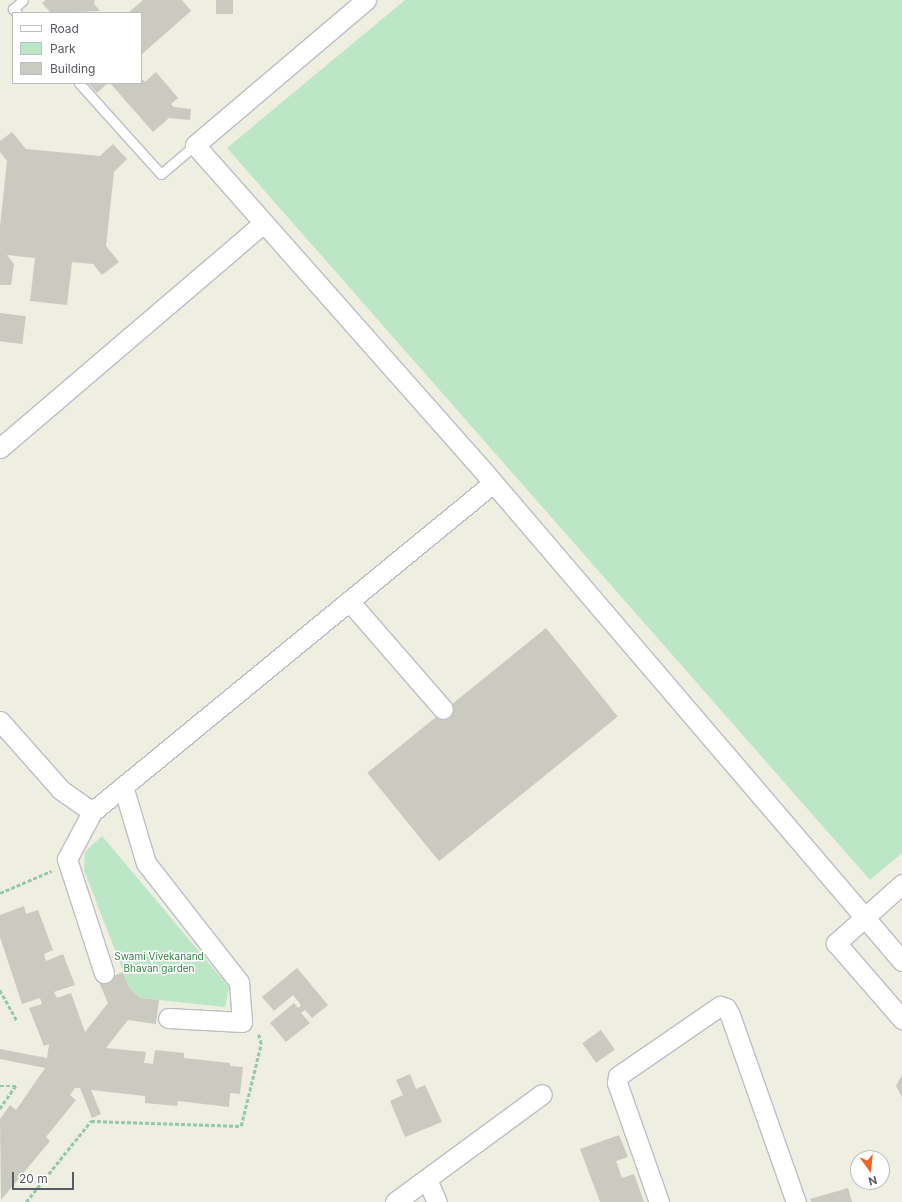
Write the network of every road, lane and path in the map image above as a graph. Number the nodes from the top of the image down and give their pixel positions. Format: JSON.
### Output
{"nodes":[{"id":1,"x":23,"y":0,"type":"edge"},
{"id":2,"x":366,"y":0,"type":"edge"},
{"id":3,"x":16,"y":12,"type":"edge"},
{"id":4,"x":80,"y":84,"type":"edge"},
{"id":5,"x":195,"y":145,"type":"junction"},
{"id":6,"x":263,"y":223,"type":"junction"},
{"id":7,"x":0,"y":448,"type":"edge"},
{"id":8,"x":493,"y":483,"type":"junction"},
{"id":9,"x":349,"y":601,"type":"junction"},
{"id":10,"x":442,"y":709,"type":"dead end"},
{"id":11,"x":0,"y":720,"type":"edge"},
{"id":12,"x":123,"y":786,"type":"junction"},
{"id":13,"x":92,"y":812,"type":"junction"},
{"id":14,"x":68,"y":864,"type":"junction"},
{"id":15,"x":902,"y":884,"type":"edge"},
{"id":16,"x":0,"y":893,"type":"edge"},
{"id":17,"x":865,"y":916,"type":"junction"},
{"id":18,"x":902,"y":960,"type":"edge"},
{"id":19,"x":104,"y":973,"type":"dead end"},
{"id":20,"x":0,"y":990,"type":"edge"},
{"id":21,"x":168,"y":1018,"type":"dead end"},
{"id":22,"x":902,"y":1018,"type":"edge"},
{"id":23,"x":17,"y":1021,"type":"dead end"},
{"id":24,"x":242,"y":1022,"type":"junction"},
{"id":25,"x":0,"y":1086,"type":"edge"},
{"id":26,"x":542,"y":1094,"type":"dead end"},
{"id":27,"x":0,"y":1109,"type":"edge"},
{"id":28,"x":427,"y":1179,"type":"junction"},
{"id":29,"x":26,"y":1202,"type":"edge"},
{"id":30,"x":396,"y":1202,"type":"edge"},
{"id":31,"x":437,"y":1202,"type":"edge"},
{"id":32,"x":659,"y":1202,"type":"edge"},
{"id":33,"x":796,"y":1202,"type":"edge"}],
"edges":[{"from":1,"to":3,"type":"lane"},
{"from":2,"to":5,"type":"street"},
{"from":4,"to":5,"type":"lane"},
{"from":5,"to":6,"type":"street"},
{"from":6,"to":7,"type":"street"},
{"from":6,"to":8,"type":"street"},
{"from":8,"to":9,"type":"street"},
{"from":8,"to":17,"type":"street"},
{"from":9,"to":10,"type":"street"},
{"from":9,"to":12,"type":"street"},
{"from":11,"to":13,"type":"street"},
{"from":12,"to":13,"type":"street"},
{"from":12,"to":24,"type":"street"},
{"from":13,"to":14,"type":"street"},
{"from":14,"to":16,"type":"path"},
{"from":14,"to":19,"type":"street"},
{"from":15,"to":17,"type":"street"},
{"from":17,"to":18,"type":"street"},
{"from":17,"to":22,"type":"street"},
{"from":20,"to":23,"type":"path"},
{"from":21,"to":24,"type":"street"},
{"from":24,"to":29,"type":"path"},
{"from":25,"to":27,"type":"path"},
{"from":26,"to":28,"type":"street"},
{"from":28,"to":30,"type":"street"},
{"from":28,"to":31,"type":"street"},
{"from":32,"to":33,"type":"street"}]}
